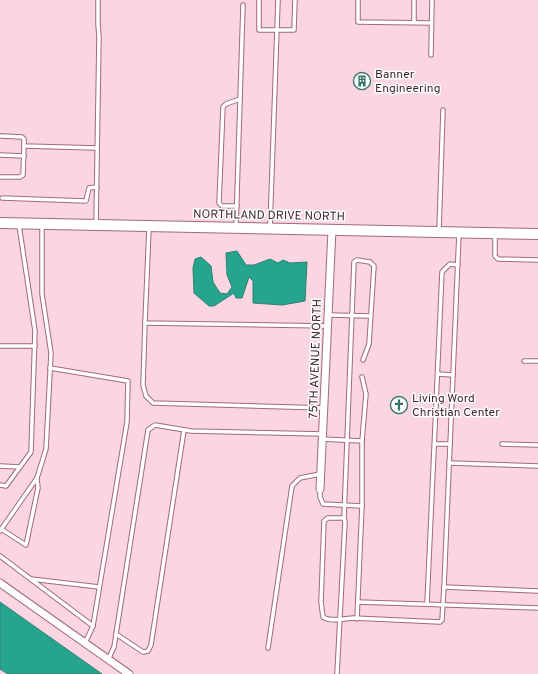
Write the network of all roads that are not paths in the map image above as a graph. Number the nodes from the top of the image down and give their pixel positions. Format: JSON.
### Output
{"nodes":[{"id":1,"x":98,"y":0,"type":"edge"},
{"id":2,"x":259,"y":0,"type":"edge"},
{"id":3,"x":278,"y":0,"type":"edge"},
{"id":4,"x":295,"y":0,"type":"edge"},
{"id":5,"x":358,"y":0,"type":"edge"},
{"id":6,"x":414,"y":0,"type":"edge"},
{"id":7,"x":432,"y":0,"type":"edge"},
{"id":8,"x":243,"y":5,"type":"dead end"},
{"id":9,"x":414,"y":22,"type":"junction"},
{"id":10,"x":431,"y":23,"type":"junction"},
{"id":11,"x":276,"y":30,"type":"junction"},
{"id":12,"x":430,"y":55,"type":"dead end"},
{"id":13,"x":240,"y":99,"type":"junction"},
{"id":14,"x":443,"y":110,"type":"dead end"},
{"id":15,"x":1,"y":136,"type":"dead end"},
{"id":16,"x":24,"y":146,"type":"junction"},
{"id":17,"x":97,"y":148,"type":"junction"},
{"id":18,"x":0,"y":156,"type":"edge"},
{"id":19,"x":24,"y":156,"type":"junction"},
{"id":20,"x":0,"y":177,"type":"edge"},
{"id":21,"x":96,"y":186,"type":"junction"},
{"id":22,"x":2,"y":198,"type":"dead end"},
{"id":23,"x":237,"y":206,"type":"junction"},
{"id":24,"x":0,"y":223,"type":"edge"},
{"id":25,"x":19,"y":224,"type":"junction"},
{"id":26,"x":42,"y":224,"type":"junction"},
{"id":27,"x":96,"y":225,"type":"junction"},
{"id":28,"x":149,"y":226,"type":"junction"},
{"id":29,"x":236,"y":228,"type":"junction"},
{"id":30,"x":270,"y":229,"type":"junction"},
{"id":31,"x":332,"y":230,"type":"junction"},
{"id":32,"x":439,"y":232,"type":"junction"},
{"id":33,"x":459,"y":233,"type":"junction"},
{"id":34,"x":496,"y":233,"type":"junction"},
{"id":35,"x":538,"y":234,"type":"edge"},
{"id":36,"x":538,"y":260,"type":"edge"},
{"id":37,"x":458,"y":264,"type":"junction"},
{"id":38,"x":328,"y":315,"type":"junction"},
{"id":39,"x":351,"y":316,"type":"junction"},
{"id":40,"x":370,"y":316,"type":"junction"},
{"id":41,"x":145,"y":323,"type":"junction"},
{"id":42,"x":327,"y":326,"type":"junction"},
{"id":43,"x":0,"y":346,"type":"edge"},
{"id":44,"x":35,"y":346,"type":"junction"},
{"id":45,"x":363,"y":360,"type":"dead end"},
{"id":46,"x":524,"y":361,"type":"dead end"},
{"id":47,"x":538,"y":361,"type":"edge"},
{"id":48,"x":50,"y":368,"type":"junction"},
{"id":49,"x":438,"y":374,"type":"junction"},
{"id":50,"x":453,"y":375,"type":"junction"},
{"id":51,"x":362,"y":377,"type":"dead end"},
{"id":52,"x":324,"y":408,"type":"junction"},
{"id":53,"x":184,"y":430,"type":"junction"},
{"id":54,"x":322,"y":437,"type":"junction"},
{"id":55,"x":346,"y":440,"type":"junction"},
{"id":56,"x":362,"y":441,"type":"junction"},
{"id":57,"x":434,"y":444,"type":"junction"},
{"id":58,"x":450,"y":444,"type":"junction"},
{"id":59,"x":502,"y":444,"type":"dead end"},
{"id":60,"x":538,"y":445,"type":"edge"},
{"id":61,"x":449,"y":463,"type":"junction"},
{"id":62,"x":0,"y":466,"type":"edge"},
{"id":63,"x":538,"y":466,"type":"edge"},
{"id":64,"x":20,"y":467,"type":"junction"},
{"id":65,"x":320,"y":474,"type":"junction"},
{"id":66,"x":37,"y":478,"type":"junction"},
{"id":67,"x":0,"y":485,"type":"edge"},
{"id":68,"x":320,"y":489,"type":"joint"},
{"id":69,"x":345,"y":506,"type":"junction"},
{"id":70,"x":362,"y":506,"type":"junction"},
{"id":71,"x":344,"y":518,"type":"junction"},
{"id":72,"x":1,"y":530,"type":"edge"},
{"id":73,"x":0,"y":556,"type":"edge"},
{"id":74,"x":30,"y":579,"type":"junction"},
{"id":75,"x":0,"y":582,"type":"edge"},
{"id":76,"x":444,"y":587,"type":"junction"},
{"id":77,"x":99,"y":588,"type":"junction"},
{"id":78,"x":538,"y":591,"type":"edge"},
{"id":79,"x":358,"y":602,"type":"junction"},
{"id":80,"x":427,"y":604,"type":"junction"},
{"id":81,"x":443,"y":604,"type":"junction"},
{"id":82,"x":538,"y":608,"type":"edge"},
{"id":83,"x":357,"y":619,"type":"junction"},
{"id":84,"x":340,"y":620,"type":"junction"},
{"id":85,"x":93,"y":626,"type":"junction"},
{"id":86,"x":116,"y":634,"type":"junction"},
{"id":87,"x":84,"y":643,"type":"junction"},
{"id":88,"x":268,"y":648,"type":"dead end"},
{"id":89,"x":108,"y":660,"type":"junction"},
{"id":90,"x":129,"y":674,"type":"edge"},
{"id":91,"x":338,"y":674,"type":"edge"}],
"edges":[{"from":1,"to":17,"type":"lane"},
{"from":2,"to":11,"type":"lane"},
{"from":3,"to":11,"type":"lane"},
{"from":4,"to":11,"type":"lane"},
{"from":5,"to":9,"type":"lane"},
{"from":6,"to":9,"type":"lane"},
{"from":7,"to":10,"type":"lane"},
{"from":8,"to":13,"type":"lane"},
{"from":9,"to":10,"type":"lane"},
{"from":10,"to":12,"type":"lane"},
{"from":11,"to":30,"type":"lane"},
{"from":13,"to":23,"type":"lane"},
{"from":13,"to":23,"type":"lane"},
{"from":14,"to":32,"type":"lane"},
{"from":15,"to":16,"type":"lane"},
{"from":16,"to":17,"type":"lane"},
{"from":16,"to":19,"type":"lane"},
{"from":17,"to":21,"type":"lane"},
{"from":18,"to":19,"type":"lane"},
{"from":19,"to":20,"type":"lane"},
{"from":21,"to":22,"type":"lane"},
{"from":21,"to":27,"type":"lane"},
{"from":23,"to":29,"type":"lane"},
{"from":24,"to":25,"type":"street","name":"NORTHLAND DRIVE NORTH"},
{"from":25,"to":26,"type":"street","name":"NORTHLAND DRIVE NORTH"},
{"from":25,"to":44,"type":"lane"},
{"from":26,"to":27,"type":"street","name":"NORTHLAND DRIVE NORTH"},
{"from":26,"to":48,"type":"lane"},
{"from":27,"to":28,"type":"street","name":"NORTHLAND DRIVE NORTH"},
{"from":28,"to":29,"type":"street","name":"NORTHLAND DRIVE NORTH"},
{"from":28,"to":41,"type":"lane"},
{"from":29,"to":30,"type":"street","name":"NORTHLAND DRIVE NORTH"},
{"from":30,"to":31,"type":"street","name":"NORTHLAND DRIVE NORTH"},
{"from":31,"to":32,"type":"street","name":"NORTHLAND DRIVE NORTH"},
{"from":31,"to":38,"type":"street","name":"75TH AVENUE NORTH"},
{"from":32,"to":33,"type":"street","name":"NORTHLAND DRIVE NORTH"},
{"from":33,"to":34,"type":"street","name":"NORTHLAND DRIVE NORTH"},
{"from":33,"to":37,"type":"lane"},
{"from":34,"to":35,"type":"street","name":"NORTHLAND DRIVE NORTH"},
{"from":34,"to":36,"type":"lane"},
{"from":37,"to":49,"type":"lane"},
{"from":37,"to":50,"type":"lane"},
{"from":38,"to":39,"type":"lane"},
{"from":38,"to":42,"type":"street","name":"75TH AVENUE NORTH"},
{"from":39,"to":40,"type":"lane"},
{"from":39,"to":40,"type":"lane"},
{"from":39,"to":55,"type":"lane"},
{"from":40,"to":45,"type":"lane"},
{"from":41,"to":42,"type":"lane"},
{"from":41,"to":52,"type":"lane"},
{"from":42,"to":52,"type":"street","name":"75TH AVENUE NORTH"},
{"from":43,"to":44,"type":"lane"},
{"from":44,"to":64,"type":"lane"},
{"from":46,"to":47,"type":"lane"},
{"from":48,"to":66,"type":"lane"},
{"from":48,"to":77,"type":"lane"},
{"from":49,"to":50,"type":"lane"},
{"from":49,"to":57,"type":"lane"},
{"from":50,"to":58,"type":"lane"},
{"from":51,"to":56,"type":"lane"},
{"from":52,"to":54,"type":"street","name":"75TH AVENUE NORTH"},
{"from":53,"to":54,"type":"lane"},
{"from":53,"to":86,"type":"lane"},
{"from":53,"to":86,"type":"lane"},
{"from":54,"to":55,"type":"lane"},
{"from":54,"to":65,"type":"street","name":"75TH AVENUE NORTH"},
{"from":55,"to":56,"type":"lane"},
{"from":55,"to":69,"type":"lane"},
{"from":56,"to":70,"type":"lane"},
{"from":57,"to":58,"type":"lane"},
{"from":57,"to":80,"type":"lane"},
{"from":58,"to":61,"type":"lane"},
{"from":59,"to":60,"type":"lane"},
{"from":61,"to":63,"type":"lane"},
{"from":61,"to":76,"type":"lane"},
{"from":62,"to":64,"type":"lane"},
{"from":64,"to":67,"type":"lane"},
{"from":65,"to":68,"type":"street","name":"75TH AVENUE NORTH"},
{"from":65,"to":88,"type":"lane"},
{"from":66,"to":72,"type":"lane"},
{"from":66,"to":72,"type":"lane"},
{"from":68,"to":69,"type":"lane"},
{"from":69,"to":70,"type":"lane"},
{"from":69,"to":71,"type":"lane"},
{"from":70,"to":79,"type":"lane"},
{"from":71,"to":84,"type":"lane"},
{"from":71,"to":84,"type":"lane"},
{"from":73,"to":74,"type":"lane"},
{"from":74,"to":77,"type":"lane"},
{"from":74,"to":85,"type":"lane"},
{"from":75,"to":87,"type":"street"},
{"from":76,"to":78,"type":"lane"},
{"from":76,"to":81,"type":"lane"},
{"from":77,"to":85,"type":"lane"},
{"from":79,"to":80,"type":"lane"},
{"from":79,"to":83,"type":"lane"},
{"from":80,"to":81,"type":"lane"},
{"from":81,"to":82,"type":"lane"},
{"from":81,"to":83,"type":"lane"},
{"from":83,"to":84,"type":"lane"},
{"from":84,"to":91,"type":"lane"},
{"from":85,"to":87,"type":"lane"},
{"from":86,"to":89,"type":"lane"},
{"from":87,"to":89,"type":"street"},
{"from":89,"to":90,"type":"street"}]}
